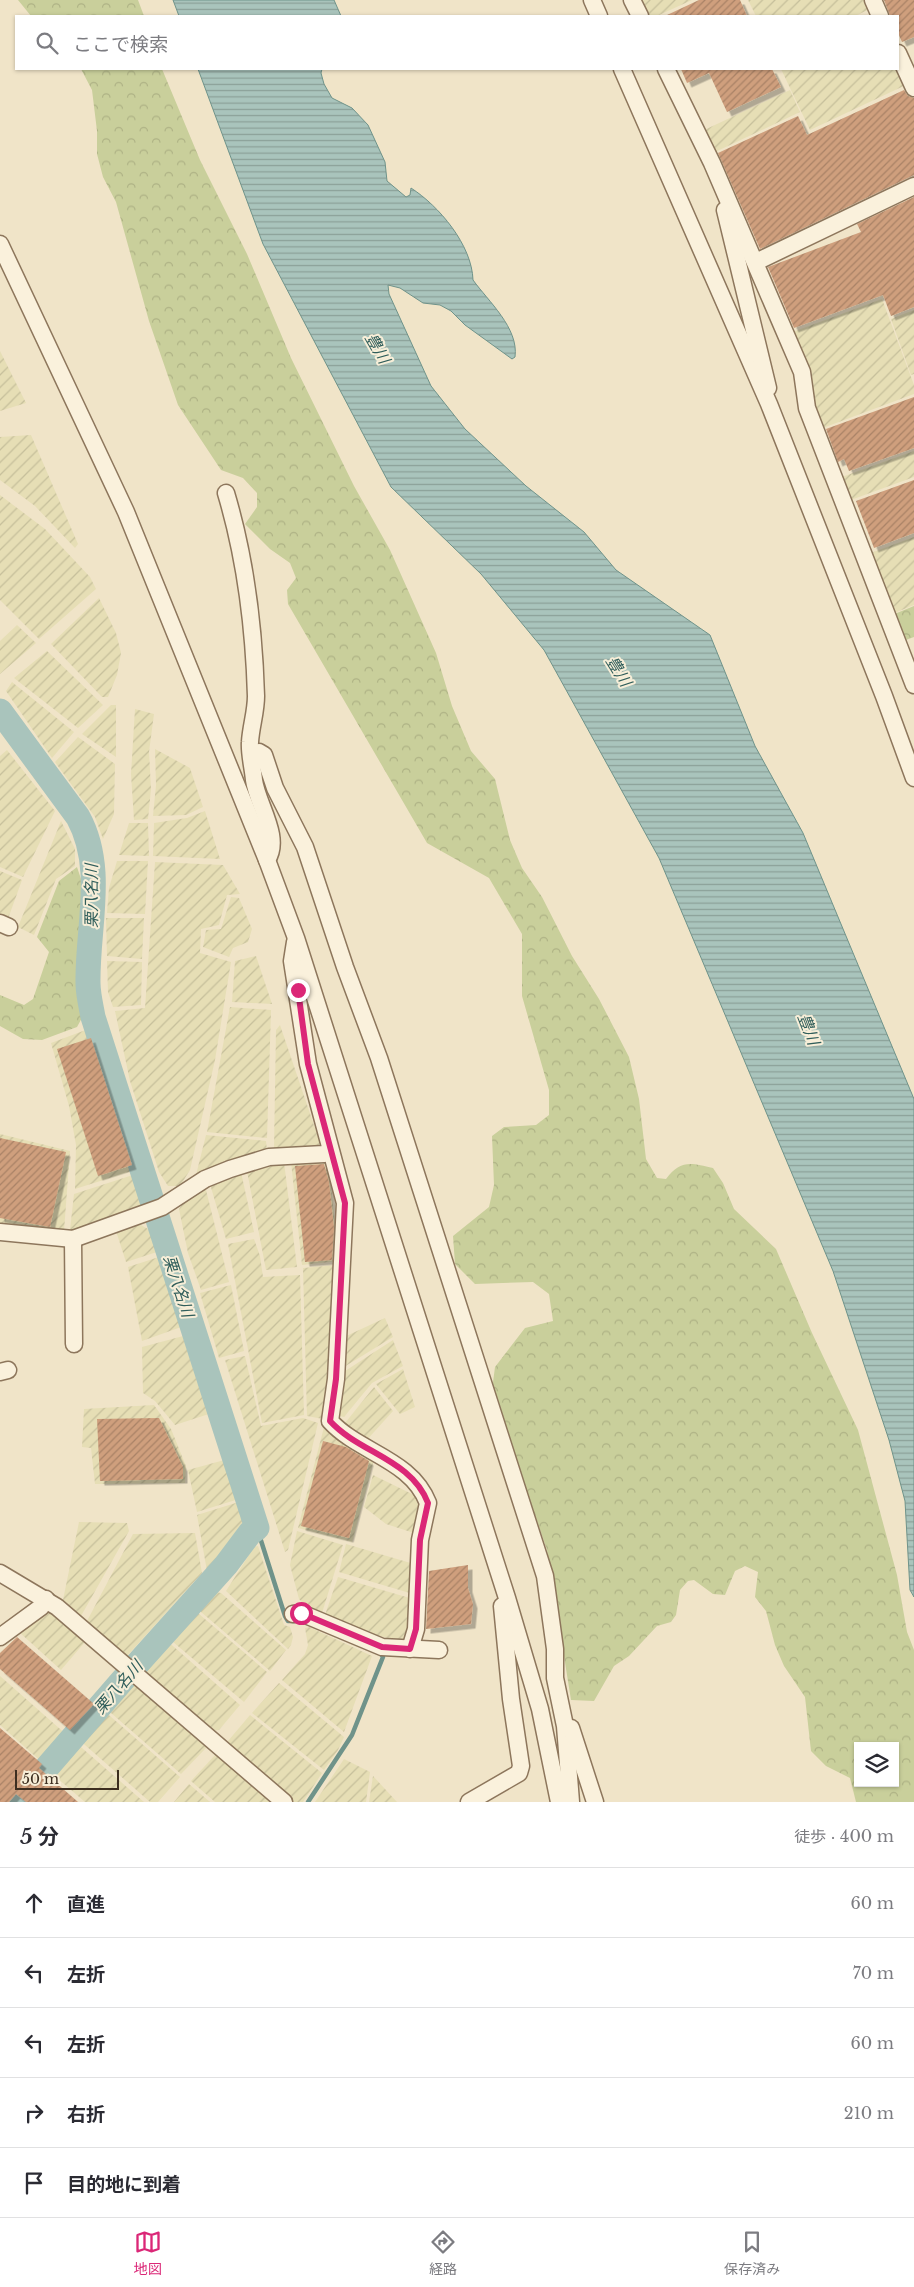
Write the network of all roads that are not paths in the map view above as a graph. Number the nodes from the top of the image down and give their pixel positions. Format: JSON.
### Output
{"nodes":[{"id":1,"x":592,"y":0,"type":"edge"},
{"id":2,"x":632,"y":0,"type":"edge"},
{"id":3,"x":872,"y":0,"type":"edge"},
{"id":4,"x":599,"y":15,"type":"edge"},
{"id":5,"x":640,"y":15,"type":"edge"},
{"id":6,"x":880,"y":15,"type":"edge"},
{"id":7,"x":899,"y":56,"type":"edge"},
{"id":8,"x":622,"y":70,"type":"edge"},
{"id":9,"x":666,"y":70,"type":"edge"},
{"id":10,"x":914,"y":88,"type":"edge"},
{"id":11,"x":719,"y":183,"type":"junction"},
{"id":12,"x":914,"y":186,"type":"edge"},
{"id":13,"x":0,"y":244,"type":"edge"},
{"id":14,"x":756,"y":262,"type":"junction"},
{"id":15,"x":769,"y":404,"type":"junction"},
{"id":16,"x":226,"y":493,"type":"dead end"},
{"id":17,"x":907,"y":645,"type":"edge"},
{"id":18,"x":914,"y":685,"type":"edge"},
{"id":19,"x":252,"y":758,"type":"junction"},
{"id":20,"x":914,"y":778,"type":"edge"},
{"id":21,"x":267,"y":860,"type":"junction"},
{"id":22,"x":296,"y":938,"type":"junction"},
{"id":23,"x":330,"y":1151,"type":"junction"},
{"id":24,"x":0,"y":1232,"type":"edge"},
{"id":25,"x":73,"y":1239,"type":"junction"},
{"id":26,"x":74,"y":1344,"type":"dead end"},
{"id":27,"x":0,"y":1573,"type":"edge"},
{"id":28,"x":507,"y":1598,"type":"junction"},
{"id":29,"x":46,"y":1600,"type":"junction"},
{"id":30,"x":293,"y":1614,"type":"dead end"},
{"id":31,"x":0,"y":1637,"type":"edge"},
{"id":32,"x":410,"y":1649,"type":"junction"},
{"id":33,"x":439,"y":1650,"type":"dead end"},
{"id":34,"x":565,"y":1726,"type":"junction"},
{"id":35,"x":284,"y":1802,"type":"edge"},
{"id":36,"x":469,"y":1802,"type":"edge"},
{"id":37,"x":559,"y":1802,"type":"edge"},
{"id":38,"x":571,"y":1802,"type":"edge"},
{"id":39,"x":595,"y":1802,"type":"edge"}],
"edges":[{"from":1,"to":4,"type":"street"},
{"from":2,"to":5,"type":"street"},
{"from":3,"to":6,"type":"street"},
{"from":7,"to":10,"type":"street"},
{"from":8,"to":15,"type":"street"},
{"from":9,"to":11,"type":"street"},
{"from":11,"to":14,"type":"street"},
{"from":11,"to":15,"type":"street"},
{"from":12,"to":14,"type":"street"},
{"from":13,"to":21,"type":"street"},
{"from":14,"to":17,"type":"street"},
{"from":15,"to":20,"type":"street"},
{"from":16,"to":19,"type":"street"},
{"from":17,"to":18,"type":"street"},
{"from":19,"to":21,"type":"street"},
{"from":19,"to":34,"type":"street"},
{"from":21,"to":22,"type":"street"},
{"from":22,"to":23,"type":"street"},
{"from":22,"to":28,"type":"street"},
{"from":23,"to":25,"type":"street"},
{"from":23,"to":32,"type":"street"},
{"from":24,"to":25,"type":"street"},
{"from":25,"to":26,"type":"street"},
{"from":27,"to":29,"type":"street"},
{"from":28,"to":36,"type":"street"},
{"from":28,"to":37,"type":"street"},
{"from":29,"to":31,"type":"street"},
{"from":29,"to":35,"type":"street"},
{"from":30,"to":32,"type":"street"},
{"from":32,"to":33,"type":"street"},
{"from":34,"to":38,"type":"street"},
{"from":34,"to":39,"type":"street"}]}
